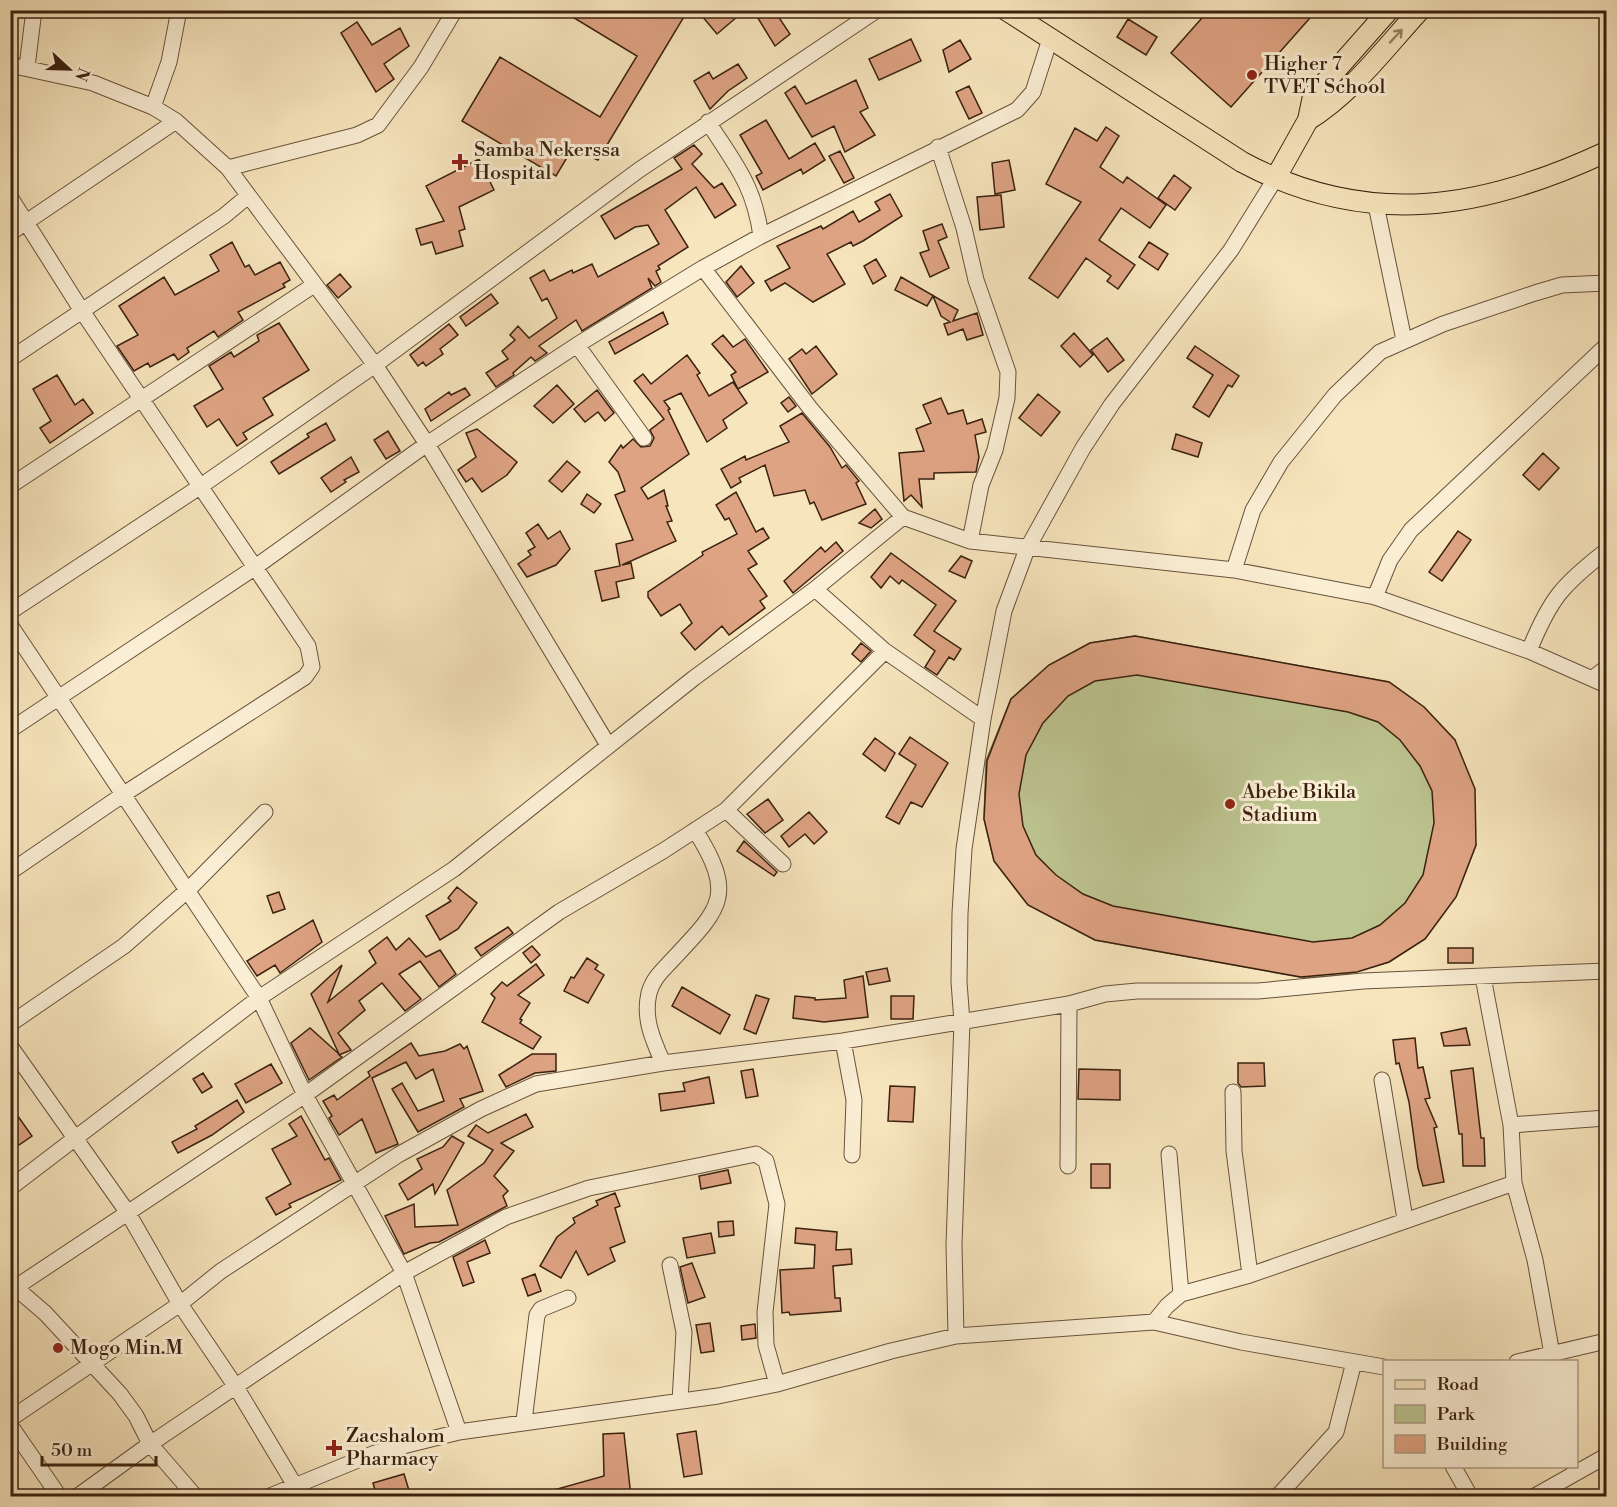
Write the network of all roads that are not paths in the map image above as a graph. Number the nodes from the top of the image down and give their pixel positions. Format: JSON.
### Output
{"nodes":[{"id":1,"x":34,"y":10,"type":"edge"},
{"id":2,"x":179,"y":10,"type":"edge"},
{"id":3,"x":455,"y":10,"type":"edge"},
{"id":4,"x":877,"y":10,"type":"edge"},
{"id":5,"x":1006,"y":10,"type":"edge"},
{"id":6,"x":1389,"y":10,"type":"edge"},
{"id":7,"x":1420,"y":10,"type":"edge"},
{"id":8,"x":1050,"y":39,"type":"junction"},
{"id":9,"x":10,"y":65,"type":"edge"},
{"id":10,"x":27,"y":67,"type":"junction"},
{"id":11,"x":153,"y":107,"type":"junction"},
{"id":12,"x":1308,"y":120,"type":"junction"},
{"id":13,"x":176,"y":121,"type":"junction"},
{"id":14,"x":708,"y":122,"type":"junction"},
{"id":15,"x":938,"y":147,"type":"junction"},
{"id":16,"x":1606,"y":152,"type":"edge"},
{"id":17,"x":228,"y":168,"type":"junction"},
{"id":18,"x":1275,"y":179,"type":"junction"},
{"id":19,"x":248,"y":196,"type":"junction"},
{"id":20,"x":10,"y":197,"type":"edge"},
{"id":21,"x":1376,"y":205,"type":"junction"},
{"id":22,"x":26,"y":222,"type":"junction"},
{"id":23,"x":10,"y":233,"type":"edge"},
{"id":24,"x":762,"y":236,"type":"junction"},
{"id":25,"x":703,"y":268,"type":"junction"},
{"id":26,"x":1606,"y":283,"type":"edge"},
{"id":27,"x":314,"y":285,"type":"junction"},
{"id":28,"x":82,"y":311,"type":"junction"},
{"id":29,"x":1404,"y":340,"type":"junction"},
{"id":30,"x":577,"y":345,"type":"junction"},
{"id":31,"x":1606,"y":346,"type":"edge"},
{"id":32,"x":10,"y":359,"type":"edge"},
{"id":33,"x":375,"y":365,"type":"junction"},
{"id":34,"x":142,"y":398,"type":"junction"},
{"id":35,"x":644,"y":438,"type":"dead end"},
{"id":36,"x":427,"y":444,"type":"junction"},
{"id":37,"x":10,"y":486,"type":"edge"},
{"id":38,"x":201,"y":486,"type":"junction"},
{"id":39,"x":903,"y":518,"type":"junction"},
{"id":40,"x":970,"y":541,"type":"junction"},
{"id":41,"x":1027,"y":549,"type":"junction"},
{"id":42,"x":1606,"y":551,"type":"edge"},
{"id":43,"x":254,"y":568,"type":"junction"},
{"id":44,"x":1234,"y":570,"type":"junction"},
{"id":45,"x":815,"y":589,"type":"junction"},
{"id":46,"x":1375,"y":597,"type":"junction"},
{"id":47,"x":10,"y":612,"type":"edge"},
{"id":48,"x":10,"y":625,"type":"edge"},
{"id":49,"x":885,"y":651,"type":"junction"},
{"id":50,"x":1529,"y":651,"type":"junction"},
{"id":51,"x":1606,"y":668,"type":"edge"},
{"id":52,"x":1600,"y":682,"type":"edge"},
{"id":53,"x":61,"y":697,"type":"junction"},
{"id":54,"x":983,"y":718,"type":"junction"},
{"id":55,"x":10,"y":730,"type":"edge"},
{"id":56,"x":608,"y":745,"type":"junction"},
{"id":57,"x":124,"y":794,"type":"junction"},
{"id":58,"x":726,"y":810,"type":"junction"},
{"id":59,"x":265,"y":812,"type":"dead end"},
{"id":60,"x":695,"y":831,"type":"junction"},
{"id":61,"x":783,"y":864,"type":"dead end"},
{"id":62,"x":10,"y":872,"type":"edge"},
{"id":63,"x":189,"y":889,"type":"junction"},
{"id":64,"x":1606,"y":971,"type":"edge"},
{"id":65,"x":1483,"y":977,"type":"junction"},
{"id":66,"x":260,"y":998,"type":"junction"},
{"id":67,"x":1069,"y":1004,"type":"junction"},
{"id":68,"x":962,"y":1022,"type":"junction"},
{"id":69,"x":10,"y":1024,"type":"edge"},
{"id":70,"x":843,"y":1041,"type":"junction"},
{"id":71,"x":10,"y":1046,"type":"edge"},
{"id":72,"x":663,"y":1063,"type":"junction"},
{"id":73,"x":1382,"y":1080,"type":"dead end"},
{"id":74,"x":1233,"y":1092,"type":"dead end"},
{"id":75,"x":305,"y":1095,"type":"junction"},
{"id":76,"x":1606,"y":1118,"type":"edge"},
{"id":77,"x":1511,"y":1125,"type":"junction"},
{"id":78,"x":73,"y":1138,"type":"junction"},
{"id":79,"x":1168,"y":1154,"type":"dead end"},
{"id":80,"x":852,"y":1155,"type":"dead end"},
{"id":81,"x":1068,"y":1166,"type":"dead end"},
{"id":82,"x":1514,"y":1183,"type":"junction"},
{"id":83,"x":353,"y":1184,"type":"junction"},
{"id":84,"x":10,"y":1188,"type":"edge"},
{"id":85,"x":128,"y":1213,"type":"junction"},
{"id":86,"x":1405,"y":1219,"type":"junction"},
{"id":87,"x":670,"y":1265,"type":"dead end"},
{"id":88,"x":404,"y":1273,"type":"junction"},
{"id":89,"x":1250,"y":1275,"type":"junction"},
{"id":90,"x":12,"y":1287,"type":"edge"},
{"id":91,"x":1181,"y":1294,"type":"junction"},
{"id":92,"x":568,"y":1298,"type":"dead end"},
{"id":93,"x":180,"y":1304,"type":"junction"},
{"id":94,"x":1154,"y":1322,"type":"junction"},
{"id":95,"x":956,"y":1336,"type":"junction"},
{"id":96,"x":1606,"y":1341,"type":"edge"},
{"id":97,"x":1552,"y":1354,"type":"junction"},
{"id":98,"x":1526,"y":1360,"type":"edge"},
{"id":99,"x":1354,"y":1362,"type":"junction"},
{"id":100,"x":93,"y":1365,"type":"junction"},
{"id":101,"x":1383,"y":1367,"type":"edge"},
{"id":102,"x":777,"y":1384,"type":"junction"},
{"id":103,"x":236,"y":1387,"type":"junction"},
{"id":104,"x":680,"y":1401,"type":"junction"},
{"id":105,"x":10,"y":1419,"type":"edge"},
{"id":106,"x":524,"y":1421,"type":"junction"},
{"id":107,"x":10,"y":1425,"type":"edge"},
{"id":108,"x":459,"y":1432,"type":"junction"},
{"id":109,"x":150,"y":1444,"type":"junction"},
{"id":110,"x":1606,"y":1456,"type":"edge"},
{"id":111,"x":1454,"y":1468,"type":"edge"},
{"id":112,"x":294,"y":1484,"type":"junction"},
{"id":113,"x":1466,"y":1495,"type":"edge"},
{"id":114,"x":59,"y":1497,"type":"edge"},
{"id":115,"x":78,"y":1497,"type":"edge"},
{"id":116,"x":195,"y":1497,"type":"edge"},
{"id":117,"x":270,"y":1497,"type":"edge"},
{"id":118,"x":1278,"y":1497,"type":"edge"},
{"id":119,"x":1535,"y":1497,"type":"edge"}],
"edges":[{"from":1,"to":10,"type":"street"},
{"from":2,"to":11,"type":"street"},
{"from":3,"to":17,"type":"street"},
{"from":4,"to":14,"type":"street"},
{"from":5,"to":8,"type":"main road"},
{"from":6,"to":12,"type":"main road"},
{"from":12,"to":7,"type":"main road","one_way":true},
{"from":8,"to":15,"type":"street"},
{"from":8,"to":18,"type":"main road"},
{"from":9,"to":10,"type":"street"},
{"from":10,"to":11,"type":"street"},
{"from":11,"to":13,"type":"street"},
{"from":12,"to":18,"type":"main road"},
{"from":13,"to":17,"type":"street"},
{"from":13,"to":22,"type":"street"},
{"from":14,"to":24,"type":"street"},
{"from":14,"to":33,"type":"street"},
{"from":15,"to":24,"type":"street"},
{"from":15,"to":40,"type":"street"},
{"from":16,"to":21,"type":"main road"},
{"from":17,"to":19,"type":"street"},
{"from":18,"to":21,"type":"main road"},
{"from":18,"to":41,"type":"street"},
{"from":19,"to":27,"type":"street"},
{"from":19,"to":28,"type":"street"},
{"from":20,"to":22,"type":"street"},
{"from":21,"to":29,"type":"street"},
{"from":22,"to":23,"type":"street"},
{"from":22,"to":28,"type":"street"},
{"from":24,"to":25,"type":"street"},
{"from":25,"to":30,"type":"street"},
{"from":25,"to":39,"type":"street"},
{"from":26,"to":29,"type":"street"},
{"from":27,"to":33,"type":"street"},
{"from":27,"to":34,"type":"street"},
{"from":28,"to":32,"type":"street"},
{"from":28,"to":34,"type":"street"},
{"from":29,"to":44,"type":"street"},
{"from":30,"to":35,"type":"street"},
{"from":30,"to":36,"type":"street"},
{"from":31,"to":46,"type":"street"},
{"from":33,"to":36,"type":"street"},
{"from":33,"to":38,"type":"street"},
{"from":34,"to":37,"type":"street"},
{"from":34,"to":38,"type":"street"},
{"from":36,"to":43,"type":"street"},
{"from":36,"to":56,"type":"street"},
{"from":38,"to":43,"type":"street"},
{"from":38,"to":47,"type":"street"},
{"from":39,"to":40,"type":"street"},
{"from":39,"to":45,"type":"street"},
{"from":40,"to":41,"type":"street"},
{"from":41,"to":44,"type":"street"},
{"from":41,"to":54,"type":"street"},
{"from":42,"to":50,"type":"street"},
{"from":43,"to":53,"type":"street"},
{"from":43,"to":57,"type":"street"},
{"from":44,"to":46,"type":"street"},
{"from":45,"to":49,"type":"street"},
{"from":45,"to":56,"type":"street"},
{"from":46,"to":50,"type":"street"},
{"from":48,"to":53,"type":"street"},
{"from":49,"to":54,"type":"street"},
{"from":49,"to":58,"type":"street"},
{"from":50,"to":52,"type":"street"},
{"from":51,"to":52,"type":"street"},
{"from":53,"to":55,"type":"street"},
{"from":53,"to":57,"type":"street"},
{"from":54,"to":68,"type":"street"},
{"from":56,"to":66,"type":"street"},
{"from":57,"to":62,"type":"street"},
{"from":57,"to":63,"type":"street"},
{"from":58,"to":60,"type":"street"},
{"from":58,"to":61,"type":"street"},
{"from":59,"to":63,"type":"street"},
{"from":60,"to":72,"type":"street"},
{"from":60,"to":75,"type":"street"},
{"from":63,"to":66,"type":"street"},
{"from":63,"to":69,"type":"street"},
{"from":64,"to":65,"type":"street"},
{"from":65,"to":67,"type":"street"},
{"from":65,"to":77,"type":"street"},
{"from":66,"to":75,"type":"street"},
{"from":66,"to":78,"type":"street"},
{"from":67,"to":68,"type":"street"},
{"from":67,"to":81,"type":"street"},
{"from":68,"to":70,"type":"street"},
{"from":68,"to":95,"type":"street"},
{"from":70,"to":72,"type":"street"},
{"from":70,"to":80,"type":"street"},
{"from":71,"to":78,"type":"street"},
{"from":72,"to":83,"type":"street"},
{"from":73,"to":86,"type":"street"},
{"from":74,"to":89,"type":"street"},
{"from":75,"to":83,"type":"street"},
{"from":75,"to":85,"type":"street"},
{"from":76,"to":77,"type":"street"},
{"from":77,"to":82,"type":"street"},
{"from":78,"to":84,"type":"street"},
{"from":78,"to":85,"type":"street"},
{"from":79,"to":91,"type":"street"},
{"from":82,"to":86,"type":"street"},
{"from":82,"to":97,"type":"street"},
{"from":83,"to":88,"type":"street"},
{"from":83,"to":93,"type":"street"},
{"from":85,"to":90,"type":"street"},
{"from":85,"to":93,"type":"street"},
{"from":86,"to":89,"type":"street"},
{"from":87,"to":104,"type":"street"},
{"from":88,"to":102,"type":"street"},
{"from":88,"to":103,"type":"street"},
{"from":88,"to":108,"type":"street"},
{"from":89,"to":91,"type":"street"},
{"from":90,"to":100,"type":"street"},
{"from":91,"to":94,"type":"street"},
{"from":92,"to":106,"type":"street"},
{"from":93,"to":100,"type":"street"},
{"from":93,"to":103,"type":"street"},
{"from":94,"to":95,"type":"street"},
{"from":94,"to":99,"type":"street"},
{"from":95,"to":102,"type":"street"},
{"from":96,"to":97,"type":"street"},
{"from":97,"to":98,"type":"street"},
{"from":99,"to":101,"type":"street"},
{"from":99,"to":118,"type":"street"},
{"from":100,"to":105,"type":"street"},
{"from":100,"to":109,"type":"street"},
{"from":102,"to":104,"type":"street"},
{"from":103,"to":109,"type":"street"},
{"from":103,"to":112,"type":"street"},
{"from":104,"to":106,"type":"street"},
{"from":106,"to":108,"type":"street"},
{"from":107,"to":114,"type":"street"},
{"from":108,"to":112,"type":"street"},
{"from":109,"to":115,"type":"street"},
{"from":109,"to":116,"type":"street"},
{"from":110,"to":119,"type":"street"},
{"from":111,"to":113,"type":"street"},
{"from":112,"to":117,"type":"street"}]}
